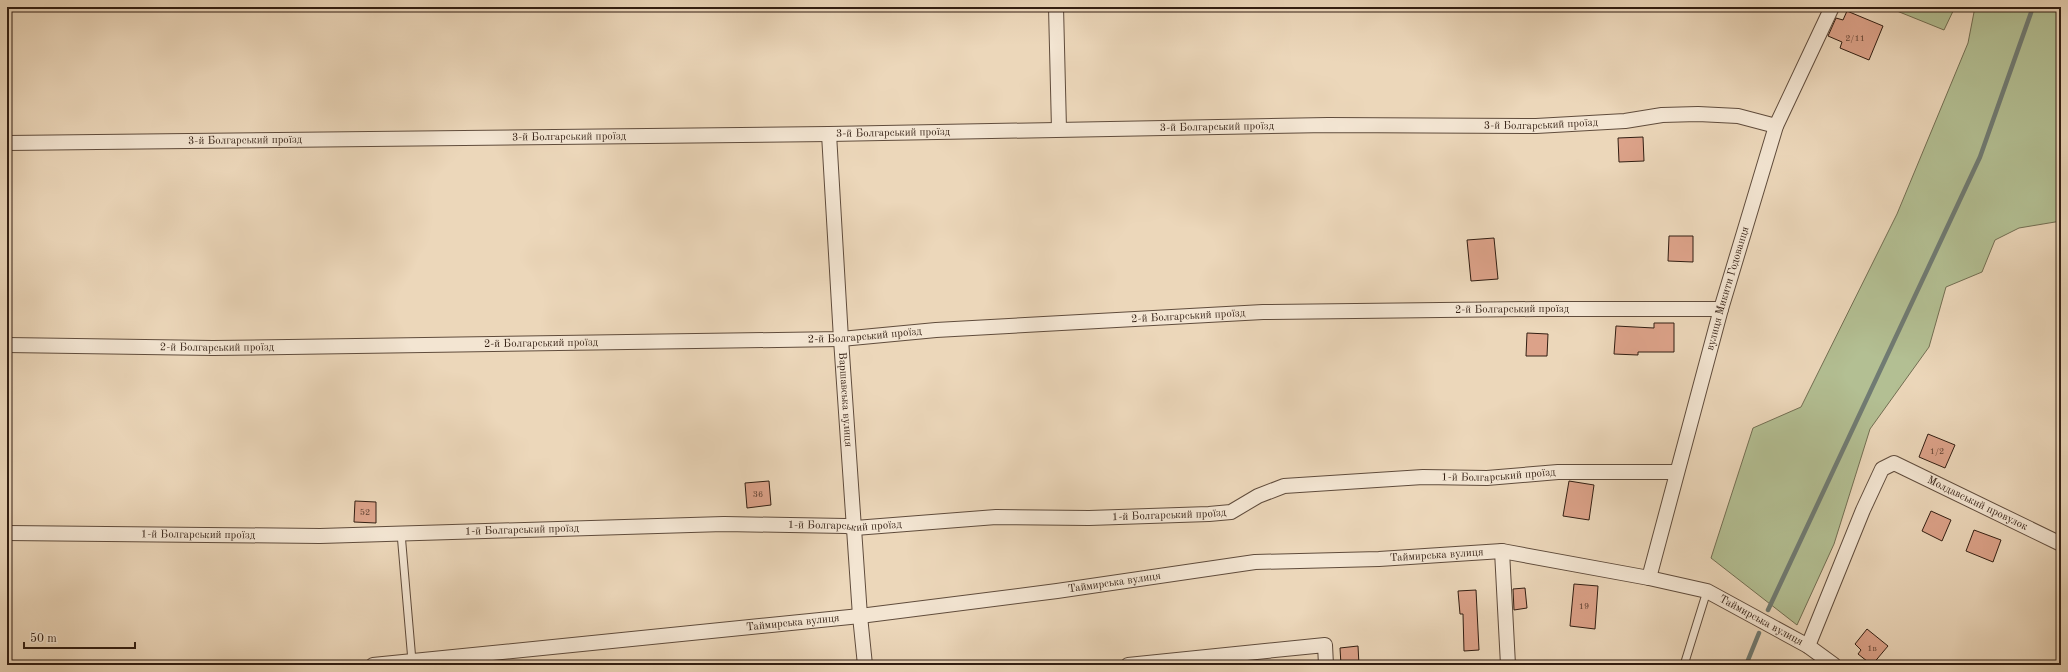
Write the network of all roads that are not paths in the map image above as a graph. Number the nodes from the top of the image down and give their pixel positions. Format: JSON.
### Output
{"nodes":[{"id":1,"x":1056,"y":7,"type":"edge"},
{"id":2,"x":1832,"y":7,"type":"edge"},
{"id":3,"x":1776,"y":126,"type":"junction"},
{"id":4,"x":1059,"y":129,"type":"junction"},
{"id":5,"x":830,"y":134,"type":"junction"},
{"id":6,"x":7,"y":143,"type":"edge"},
{"id":7,"x":1721,"y":309,"type":"junction"},
{"id":8,"x":841,"y":339,"type":"junction"},
{"id":9,"x":7,"y":345,"type":"edge"},
{"id":10,"x":1676,"y":472,"type":"junction"},
{"id":11,"x":855,"y":528,"type":"junction"},
{"id":12,"x":7,"y":533,"type":"edge"},
{"id":13,"x":401,"y":533,"type":"junction"},
{"id":14,"x":2061,"y":544,"type":"edge"},
{"id":15,"x":1502,"y":551,"type":"junction"},
{"id":16,"x":1649,"y":578,"type":"junction"},
{"id":17,"x":1707,"y":591,"type":"junction"},
{"id":18,"x":860,"y":616,"type":"junction"},
{"id":19,"x":1808,"y":646,"type":"junction"},
{"id":20,"x":412,"y":661,"type":"junction"},
{"id":21,"x":373,"y":665,"type":"edge"},
{"id":22,"x":865,"y":665,"type":"edge"},
{"id":23,"x":1128,"y":665,"type":"edge"},
{"id":24,"x":1326,"y":665,"type":"edge"},
{"id":25,"x":1508,"y":665,"type":"edge"},
{"id":26,"x":1684,"y":665,"type":"edge"},
{"id":27,"x":1834,"y":665,"type":"edge"}],
"edges":[{"from":1,"to":4,"type":"street"},
{"from":2,"to":3,"type":"street","name":"вулиця Микити Годованця"},
{"from":3,"to":4,"type":"street","name":"3-й Болгарський проїзд"},
{"from":3,"to":7,"type":"street","name":"вулиця Микити Годованця"},
{"from":4,"to":5,"type":"street","name":"3-й Болгарський проїзд"},
{"from":5,"to":6,"type":"street","name":"3-й Болгарський проїзд"},
{"from":5,"to":8,"type":"street","name":"Варшавська вулиця"},
{"from":7,"to":8,"type":"street","name":"2-й Болгарський проїзд"},
{"from":7,"to":10,"type":"street","name":"вулиця Микити Годованця"},
{"from":8,"to":9,"type":"street","name":"2-й Болгарський проїзд"},
{"from":8,"to":11,"type":"street","name":"Варшавська вулиця"},
{"from":10,"to":11,"type":"street","name":"1-й Болгарський проїзд"},
{"from":10,"to":16,"type":"street","name":"вулиця Микити Годованця"},
{"from":11,"to":13,"type":"street","name":"1-й Болгарський проїзд"},
{"from":11,"to":18,"type":"street","name":"Варшавська вулиця"},
{"from":12,"to":13,"type":"street","name":"1-й Болгарський проїзд"},
{"from":13,"to":20,"type":"lane"},
{"from":14,"to":19,"type":"street","name":"Молдавський провулок"},
{"from":15,"to":16,"type":"street","name":"Таймирська вулиця"},
{"from":15,"to":18,"type":"street","name":"Таймирська вулиця"},
{"from":15,"to":25,"type":"street"},
{"from":16,"to":17,"type":"street","name":"Таймирська вулиця"},
{"from":17,"to":19,"type":"street","name":"Таймирська вулиця"},
{"from":17,"to":26,"type":"lane"},
{"from":18,"to":20,"type":"street","name":"Таймирська вулиця"},
{"from":18,"to":22,"type":"street","name":"Варшавська вулиця"},
{"from":19,"to":27,"type":"street","name":"Таймирська вулиця"},
{"from":20,"to":21,"type":"street","name":"Таймирська вулиця"},
{"from":23,"to":24,"type":"street"}]}
